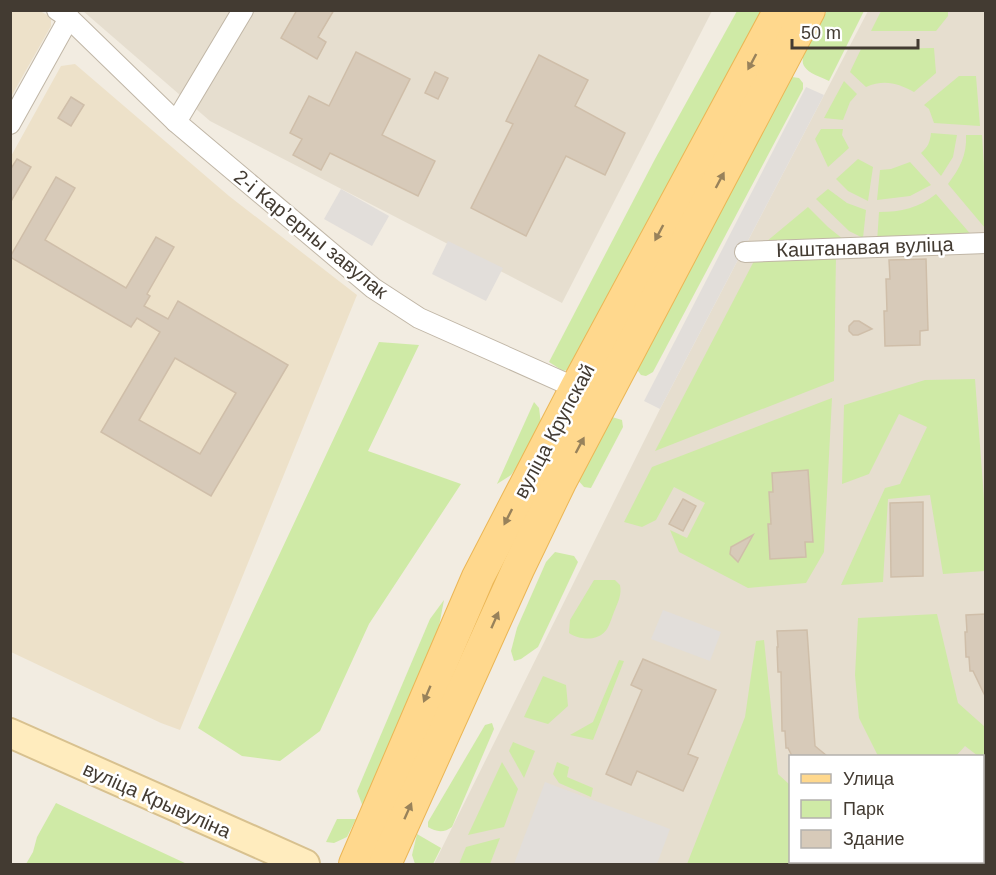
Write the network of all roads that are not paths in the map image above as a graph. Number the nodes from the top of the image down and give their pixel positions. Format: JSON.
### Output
{"nodes":[{"id":1,"x":243,"y":10,"type":"edge"},
{"id":2,"x":780,"y":10,"type":"edge"},
{"id":3,"x":810,"y":10,"type":"edge"},
{"id":4,"x":63,"y":14,"type":"edge"},
{"id":5,"x":176,"y":122,"type":"junction"},
{"id":6,"x":10,"y":124,"type":"edge"},
{"id":7,"x":986,"y":243,"type":"edge"},
{"id":8,"x":746,"y":252,"type":"dead end"},
{"id":9,"x":589,"y":394,"type":"junction"},
{"id":10,"x":10,"y":733,"type":"edge"},
{"id":11,"x":305,"y":864,"type":"edge"},
{"id":12,"x":355,"y":864,"type":"edge"},
{"id":13,"x":385,"y":864,"type":"edge"}],
"edges":[{"from":1,"to":5,"type":"street"},
{"from":2,"to":9,"type":"main road","name":"вуліца Крупскай","one_way":true},
{"from":9,"to":3,"type":"main road","name":"вуліца Крупскай","one_way":true},
{"from":4,"to":5,"type":"street","name":"2-і Карʼерны завулак"},
{"from":4,"to":6,"type":"street"},
{"from":5,"to":9,"type":"street","name":"2-і Карʼерны завулак"},
{"from":7,"to":8,"type":"street","name":"Каштанавая вуліца"},
{"from":9,"to":12,"type":"main road","name":"вуліца Крупскай","one_way":true},
{"from":13,"to":9,"type":"main road","name":"вуліца Крупскай","one_way":true},
{"from":10,"to":11,"type":"main road","name":"вуліца Крывуліна"}]}
